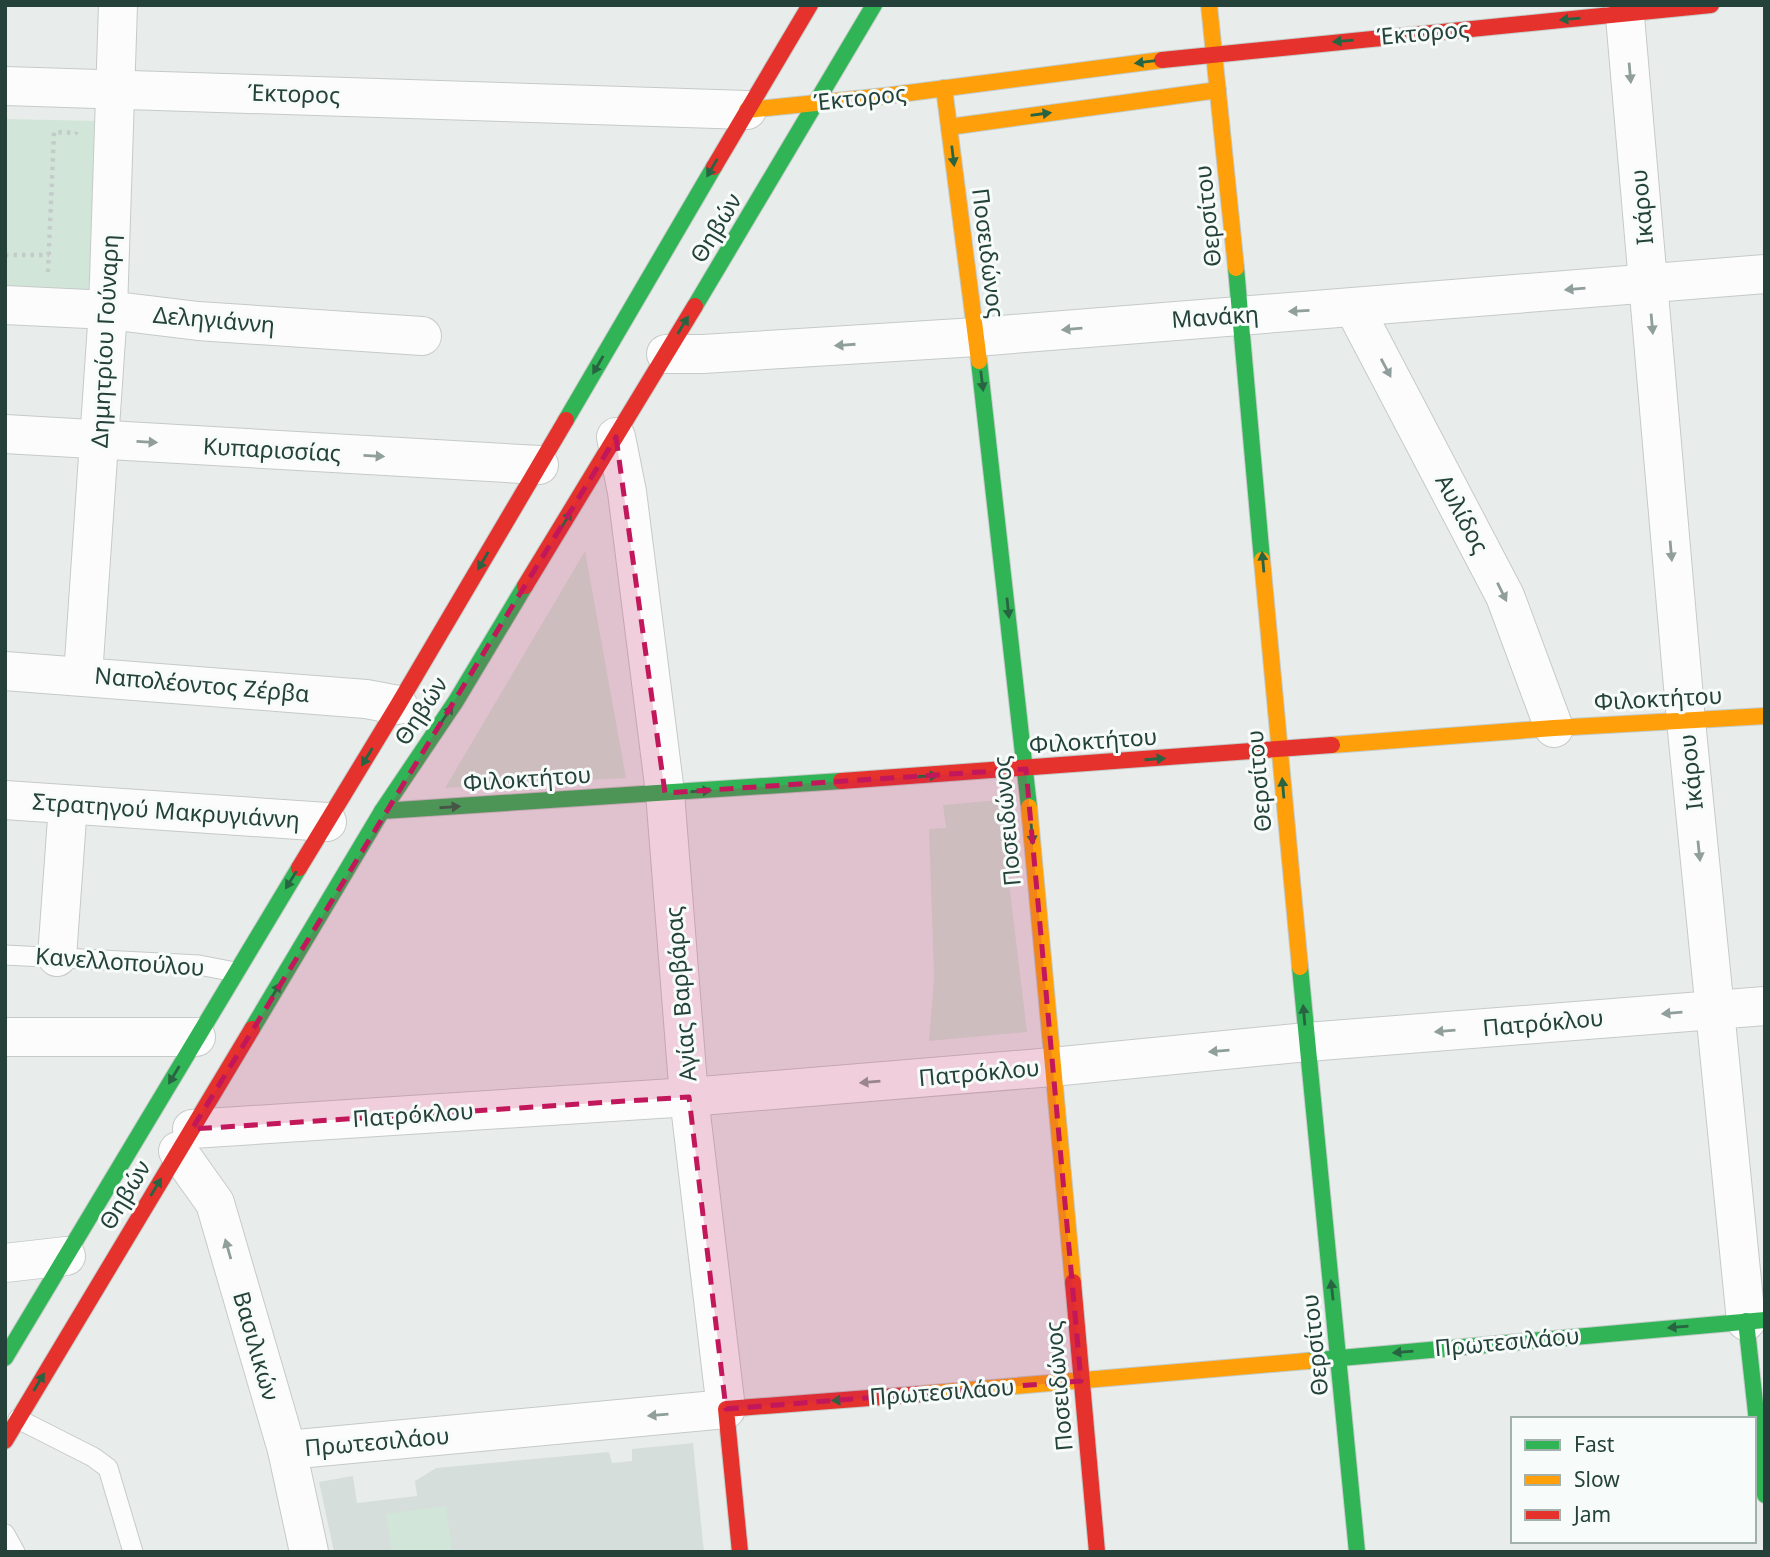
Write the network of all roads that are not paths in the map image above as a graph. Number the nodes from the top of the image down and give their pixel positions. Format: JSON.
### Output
{"nodes":[{"id":1,"x":118,"y":5,"type":"edge"},
{"id":2,"x":810,"y":5,"type":"edge"},
{"id":3,"x":874,"y":5,"type":"edge"},
{"id":4,"x":1209,"y":5,"type":"edge"},
{"id":5,"x":1711,"y":5,"type":"edge"},
{"id":6,"x":1625,"y":9,"type":"edge"},
{"id":7,"x":1213,"y":53,"type":"junction"},
{"id":8,"x":5,"y":86,"type":"edge"},
{"id":9,"x":116,"y":88,"type":"junction"},
{"id":10,"x":944,"y":88,"type":"junction"},
{"id":11,"x":1218,"y":90,"type":"junction"},
{"id":12,"x":816,"y":103,"type":"junction"},
{"id":13,"x":747,"y":110,"type":"junction"},
{"id":14,"x":949,"y":127,"type":"junction"},
{"id":15,"x":1765,"y":274,"type":"edge"},
{"id":16,"x":1648,"y":283,"type":"junction"},
{"id":17,"x":5,"y":305,"type":"edge"},
{"id":18,"x":1354,"y":308,"type":"junction"},
{"id":19,"x":108,"y":310,"type":"junction"},
{"id":20,"x":1241,"y":314,"type":"junction"},
{"id":21,"x":422,"y":336,"type":"dead end"},
{"id":22,"x":976,"y":337,"type":"junction"},
{"id":23,"x":666,"y":354,"type":"junction"},
{"id":24,"x":5,"y":434,"type":"edge"},
{"id":25,"x":616,"y":437,"type":"junction"},
{"id":26,"x":100,"y":439,"type":"junction"},
{"id":27,"x":539,"y":465,"type":"junction"},
{"id":28,"x":5,"y":671,"type":"edge"},
{"id":29,"x":83,"y":676,"type":"junction"},
{"id":30,"x":398,"y":705,"type":"junction"},
{"id":31,"x":1765,"y":716,"type":"edge"},
{"id":32,"x":1686,"y":721,"type":"junction"},
{"id":33,"x":1554,"y":728,"type":"junction"},
{"id":34,"x":1279,"y":750,"type":"junction"},
{"id":35,"x":1026,"y":769,"type":"junction"},
{"id":36,"x":665,"y":793,"type":"junction"},
{"id":37,"x":5,"y":800,"type":"edge"},
{"id":38,"x":68,"y":805,"type":"junction"},
{"id":39,"x":382,"y":811,"type":"junction"},
{"id":40,"x":327,"y":822,"type":"junction"},
{"id":41,"x":5,"y":955,"type":"edge"},
{"id":42,"x":57,"y":957,"type":"junction"},
{"id":43,"x":235,"y":972,"type":"junction"},
{"id":44,"x":1765,"y":1006,"type":"edge"},
{"id":45,"x":1715,"y":1010,"type":"junction"},
{"id":46,"x":5,"y":1037,"type":"edge"},
{"id":47,"x":196,"y":1037,"type":"junction"},
{"id":48,"x":1307,"y":1042,"type":"junction"},
{"id":49,"x":1052,"y":1067,"type":"junction"},
{"id":50,"x":689,"y":1097,"type":"junction"},
{"id":51,"x":185,"y":1140,"type":"junction"},
{"id":52,"x":66,"y":1255,"type":"junction"},
{"id":53,"x":5,"y":1263,"type":"edge"},
{"id":54,"x":1756,"y":1320,"type":"edge"},
{"id":55,"x":5,"y":1357,"type":"edge"},
{"id":56,"x":1339,"y":1358,"type":"junction"},
{"id":57,"x":1081,"y":1381,"type":"junction"},
{"id":58,"x":726,"y":1409,"type":"junction"},
{"id":59,"x":18,"y":1419,"type":"junction"},
{"id":60,"x":5,"y":1441,"type":"edge"},
{"id":61,"x":287,"y":1450,"type":"junction"},
{"id":62,"x":1765,"y":1495,"type":"edge"},
{"id":63,"x":5,"y":1534,"type":"edge"},
{"id":64,"x":15,"y":1552,"type":"edge"},
{"id":65,"x":133,"y":1552,"type":"edge"},
{"id":66,"x":309,"y":1552,"type":"edge"},
{"id":67,"x":740,"y":1552,"type":"edge"},
{"id":68,"x":1097,"y":1552,"type":"edge"},
{"id":69,"x":1357,"y":1552,"type":"edge"}],
"edges":[{"from":1,"to":9,"type":"street","name":"Δημητρίου Γούναρη"},
{"from":2,"to":13,"type":"street","name":"Θηβών"},
{"from":3,"to":12,"type":"street","name":"Θηβών"},
{"from":4,"to":7,"type":"street","name":"Θερσίτου"},
{"from":5,"to":6,"type":"street","name":"Έκτορος"},
{"from":6,"to":7,"type":"street","name":"Έκτορος","one_way":true},
{"from":6,"to":16,"type":"street","name":"Ικάρου","one_way":true},
{"from":7,"to":10,"type":"street","name":"Έκτορος","one_way":true},
{"from":7,"to":11,"type":"street","name":"Θερσίτου"},
{"from":8,"to":9,"type":"street","name":"Έκτορος"},
{"from":9,"to":13,"type":"street","name":"Έκτορος"},
{"from":9,"to":19,"type":"street","name":"Δημητρίου Γούναρη"},
{"from":10,"to":12,"type":"street","name":"Έκτορος"},
{"from":10,"to":14,"type":"street","name":"Ποσειδώνος"},
{"from":14,"to":11,"type":"street","one_way":true},
{"from":11,"to":20,"type":"street","name":"Θερσίτου"},
{"from":12,"to":13,"type":"street","name":"Έκτορος"},
{"from":23,"to":12,"type":"street","name":"Θηβών","one_way":true},
{"from":13,"to":27,"type":"street","name":"Θηβών","one_way":true},
{"from":14,"to":22,"type":"street","name":"Ποσειδώνος","one_way":true},
{"from":15,"to":16,"type":"street","name":"Μανάκη"},
{"from":16,"to":18,"type":"street","name":"Μανάκη","one_way":true},
{"from":16,"to":32,"type":"street","name":"Ικάρου","one_way":true},
{"from":17,"to":19,"type":"street","name":"Δεληγιάννη"},
{"from":18,"to":20,"type":"street","name":"Μανάκη","one_way":true},
{"from":18,"to":33,"type":"street","name":"Αυλίδος","one_way":true},
{"from":19,"to":21,"type":"street","name":"Δεληγιάννη"},
{"from":19,"to":26,"type":"street","name":"Δημητρίου Γούναρη"},
{"from":20,"to":22,"type":"street","name":"Μανάκη","one_way":true},
{"from":34,"to":20,"type":"street","name":"Θερσίτου","one_way":true},
{"from":22,"to":23,"type":"street","name":"Μανάκη","one_way":true},
{"from":22,"to":35,"type":"street","name":"Ποσειδώνος","one_way":true},
{"from":23,"to":25,"type":"street","name":"Θηβών"},
{"from":24,"to":26,"type":"street","name":"Κυπαρισσίας"},
{"from":25,"to":36,"type":"street","name":"Αγίας Βαρβάρας"},
{"from":39,"to":25,"type":"street","name":"Θηβών","one_way":true},
{"from":26,"to":27,"type":"street","name":"Κυπαρισσίας","one_way":true},
{"from":26,"to":29,"type":"street","name":"Δημητρίου Γούναρη"},
{"from":27,"to":30,"type":"street","name":"Θηβών","one_way":true},
{"from":28,"to":29,"type":"street","name":"Ναπολέοντος Ζέρβα"},
{"from":29,"to":30,"type":"street","name":"Ναπολέοντος Ζέρβα"},
{"from":30,"to":40,"type":"street","name":"Θηβών","one_way":true},
{"from":31,"to":32,"type":"street","name":"Φιλοκτήτου"},
{"from":32,"to":33,"type":"street","name":"Φιλοκτήτου"},
{"from":32,"to":45,"type":"street","name":"Ικάρου","one_way":true},
{"from":33,"to":34,"type":"street","name":"Φιλοκτήτου"},
{"from":35,"to":34,"type":"street","name":"Φιλοκτήτου","one_way":true},
{"from":48,"to":34,"type":"street","name":"Θερσίτου","one_way":true},
{"from":36,"to":35,"type":"street","name":"Φιλοκτήτου","one_way":true},
{"from":35,"to":49,"type":"street","name":"Ποσειδώνος","one_way":true},
{"from":39,"to":36,"type":"street","name":"Φιλοκτήτου","one_way":true},
{"from":36,"to":50,"type":"street","name":"Αγίας Βαρβάρας"},
{"from":37,"to":38,"type":"street","name":"Στρατηγού Μακρυγιάννη"},
{"from":38,"to":40,"type":"street","name":"Στρατηγού Μακρυγιάννη"},
{"from":38,"to":42,"type":"street"},
{"from":51,"to":39,"type":"street","name":"Θηβών","one_way":true},
{"from":40,"to":43,"type":"street","name":"Θηβών","one_way":true},
{"from":41,"to":42,"type":"lane","name":"Κανελλοπούλου"},
{"from":42,"to":43,"type":"lane","name":"Κανελλοπούλου"},
{"from":43,"to":47,"type":"street","name":"Θηβών"},
{"from":44,"to":45,"type":"street","name":"Πατρόκλου"},
{"from":45,"to":48,"type":"street","name":"Πατρόκλου","one_way":true},
{"from":45,"to":54,"type":"street","name":"Ικάρου"},
{"from":46,"to":47,"type":"street"},
{"from":47,"to":52,"type":"street","name":"Θηβών","one_way":true},
{"from":48,"to":49,"type":"street","name":"Πατρόκλου","one_way":true},
{"from":56,"to":48,"type":"street","name":"Θερσίτου","one_way":true},
{"from":49,"to":50,"type":"street","name":"Πατρόκλου","one_way":true},
{"from":49,"to":57,"type":"street","name":"Ποσειδώνος"},
{"from":50,"to":51,"type":"street","name":"Πατρόκλου"},
{"from":50,"to":58,"type":"street","name":"Αγίας Βαρβάρας"},
{"from":59,"to":51,"type":"street","name":"Θηβών","one_way":true},
{"from":61,"to":51,"type":"street","name":"Βασιλικών","one_way":true},
{"from":52,"to":53,"type":"street"},
{"from":52,"to":55,"type":"street","name":"Θηβών"},
{"from":54,"to":56,"type":"street","name":"Πρωτεσιλάου","one_way":true},
{"from":54,"to":62,"type":"street","name":"Ικάρου"},
{"from":56,"to":57,"type":"street","name":"Πρωτεσιλάου"},
{"from":56,"to":69,"type":"street","name":"Θερσίτου"},
{"from":57,"to":58,"type":"street","name":"Πρωτεσιλάου","one_way":true},
{"from":57,"to":68,"type":"street","name":"Ποσειδώνος"},
{"from":58,"to":61,"type":"street","name":"Πρωτεσιλάου","one_way":true},
{"from":58,"to":67,"type":"street","name":"Αγίας Βαρβάρας"},
{"from":59,"to":60,"type":"street","name":"Θηβών"},
{"from":59,"to":65,"type":"lane"},
{"from":61,"to":66,"type":"street","name":"Βασιλικών"},
{"from":63,"to":64,"type":"lane"}]}
